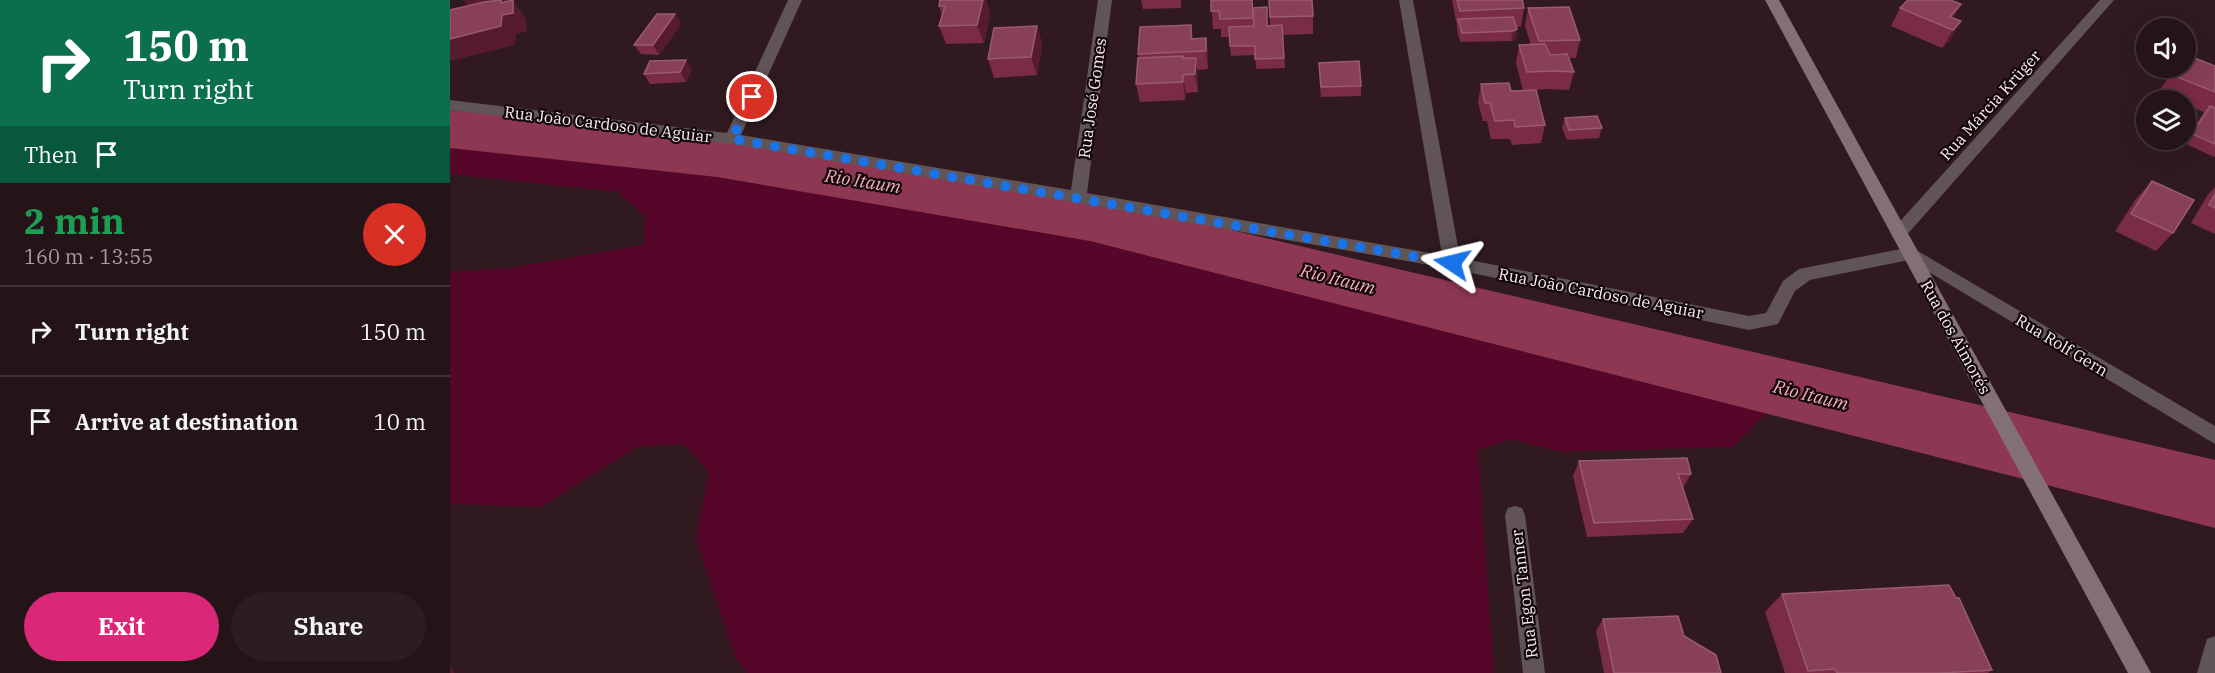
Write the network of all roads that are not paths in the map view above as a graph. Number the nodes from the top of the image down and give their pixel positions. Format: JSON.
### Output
{"nodes":[{"id":1,"x":795,"y":0,"type":"edge"},
{"id":2,"x":1105,"y":0,"type":"edge"},
{"id":3,"x":1406,"y":0,"type":"edge"},
{"id":4,"x":1772,"y":0,"type":"edge"},
{"id":5,"x":2107,"y":0,"type":"edge"},
{"id":6,"x":450,"y":105,"type":"edge"},
{"id":7,"x":732,"y":139,"type":"junction"},
{"id":8,"x":1078,"y":197,"type":"junction"},
{"id":9,"x":1899,"y":234,"type":"junction"},
{"id":10,"x":1911,"y":253,"type":"junction"},
{"id":11,"x":1452,"y":263,"type":"junction"},
{"id":12,"x":2215,"y":436,"type":"edge"},
{"id":13,"x":1515,"y":515,"type":"dead end"},
{"id":14,"x":2215,"y":647,"type":"edge"},
{"id":15,"x":1534,"y":673,"type":"edge"},
{"id":16,"x":2140,"y":673,"type":"edge"},
{"id":17,"x":2208,"y":673,"type":"edge"}],
"edges":[{"from":1,"to":7,"type":"street"},
{"from":2,"to":8,"type":"street","name":"Rua José Gomes"},
{"from":3,"to":11,"type":"street"},
{"from":4,"to":9,"type":"street","name":"Rua dos Aimorés"},
{"from":5,"to":9,"type":"street","name":"Rua Márcia Krüger"},
{"from":6,"to":7,"type":"street","name":"Rua João Cardoso de Aguiar"},
{"from":7,"to":8,"type":"street","name":"Rua João Cardoso de Aguiar"},
{"from":8,"to":11,"type":"street","name":"Rua João Cardoso de Aguiar"},
{"from":9,"to":10,"type":"street","name":"Rua dos Aimorés"},
{"from":10,"to":11,"type":"street","name":"Rua João Cardoso de Aguiar"},
{"from":10,"to":12,"type":"street","name":"Rua Rolf Gern"},
{"from":10,"to":16,"type":"street","name":"Rua dos Aimorés"},
{"from":13,"to":15,"type":"street","name":"Rua Egon Tanner"},
{"from":14,"to":17,"type":"street"}]}
